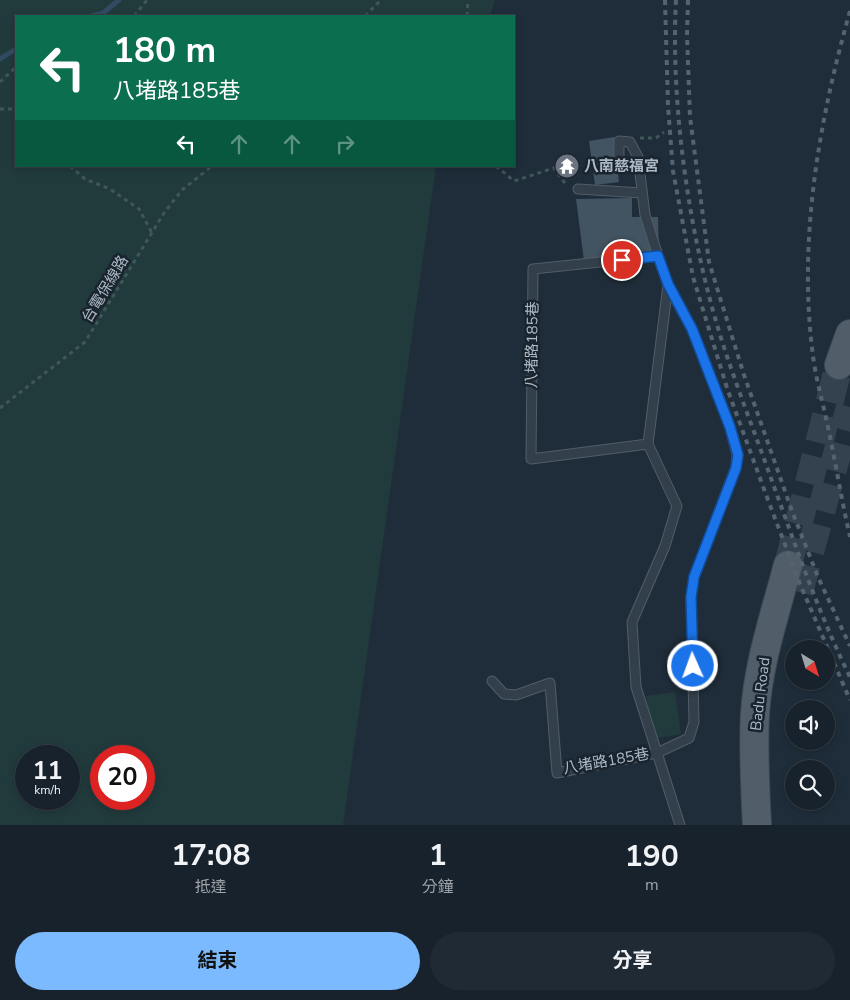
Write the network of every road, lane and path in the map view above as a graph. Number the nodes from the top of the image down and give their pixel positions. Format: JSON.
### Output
{"nodes":[{"id":1,"x":147,"y":0,"type":"edge"},
{"id":2,"x":382,"y":0,"type":"edge"},
{"id":3,"x":468,"y":0,"type":"edge"},
{"id":4,"x":135,"y":15,"type":"edge"},
{"id":5,"x":366,"y":15,"type":"edge"},
{"id":6,"x":466,"y":15,"type":"edge"},
{"id":7,"x":15,"y":69,"type":"edge"},
{"id":8,"x":0,"y":82,"type":"edge"},
{"id":9,"x":0,"y":109,"type":"edge"},
{"id":10,"x":15,"y":109,"type":"edge"},
{"id":11,"x":664,"y":132,"type":"dead end"},
{"id":12,"x":630,"y":142,"type":"junction"},
{"id":13,"x":618,"y":157,"type":"dead end"},
{"id":14,"x":71,"y":167,"type":"edge"},
{"id":15,"x":211,"y":167,"type":"edge"},
{"id":16,"x":497,"y":167,"type":"edge"},
{"id":17,"x":578,"y":189,"type":"joint"},
{"id":18,"x":642,"y":193,"type":"junction"},
{"id":19,"x":152,"y":233,"type":"junction"},
{"id":20,"x":658,"y":256,"type":"junction"},
{"id":21,"x":668,"y":284,"type":"junction"},
{"id":22,"x":850,"y":334,"type":"edge"},
{"id":23,"x":839,"y":365,"type":"tunnel mouth"},
{"id":24,"x":0,"y":408,"type":"edge"},
{"id":25,"x":648,"y":444,"type":"junction"},
{"id":26,"x":788,"y":566,"type":"tunnel mouth"},
{"id":27,"x":799,"y":592,"type":"tunnel mouth"},
{"id":28,"x":492,"y":681,"type":"dead end"},
{"id":29,"x":657,"y":753,"type":"junction"},
{"id":30,"x":680,"y":825,"type":"edge"},
{"id":31,"x":757,"y":825,"type":"edge"},
{"id":32,"x":775,"y":825,"type":"edge"}],
"edges":[{"from":1,"to":4,"type":"path"},
{"from":2,"to":5,"type":"path"},
{"from":3,"to":6,"type":"path"},
{"from":7,"to":8,"type":"path"},
{"from":9,"to":10,"type":"path"},
{"from":11,"to":12,"type":"path"},
{"from":12,"to":13,"type":"lane"},
{"from":12,"to":18,"type":"lane"},
{"from":14,"to":19,"type":"path"},
{"from":15,"to":19,"type":"path","name":"台電保線路"},
{"from":16,"to":17,"type":"path"},
{"from":17,"to":18,"type":"lane"},
{"from":18,"to":20,"type":"lane"},
{"from":19,"to":24,"type":"path","name":"台電保線路"},
{"from":20,"to":21,"type":"lane","name":"八堵路185巷"},
{"from":20,"to":25,"type":"lane","name":"八堵路185巷"},
{"from":21,"to":25,"type":"lane","name":"八堵路185巷"},
{"from":21,"to":29,"type":"lane","name":"八堵路185巷"},
{"from":22,"to":23,"type":"main road"},
{"from":25,"to":29,"type":"lane","name":"八堵路185巷"},
{"from":26,"to":31,"type":"main road","name":"Badu Road"},
{"from":27,"to":32,"type":"main road","name":"Badu Road"},
{"from":28,"to":29,"type":"lane","name":"八堵路185巷"},
{"from":29,"to":30,"type":"lane","name":"八堵路185巷"}]}
